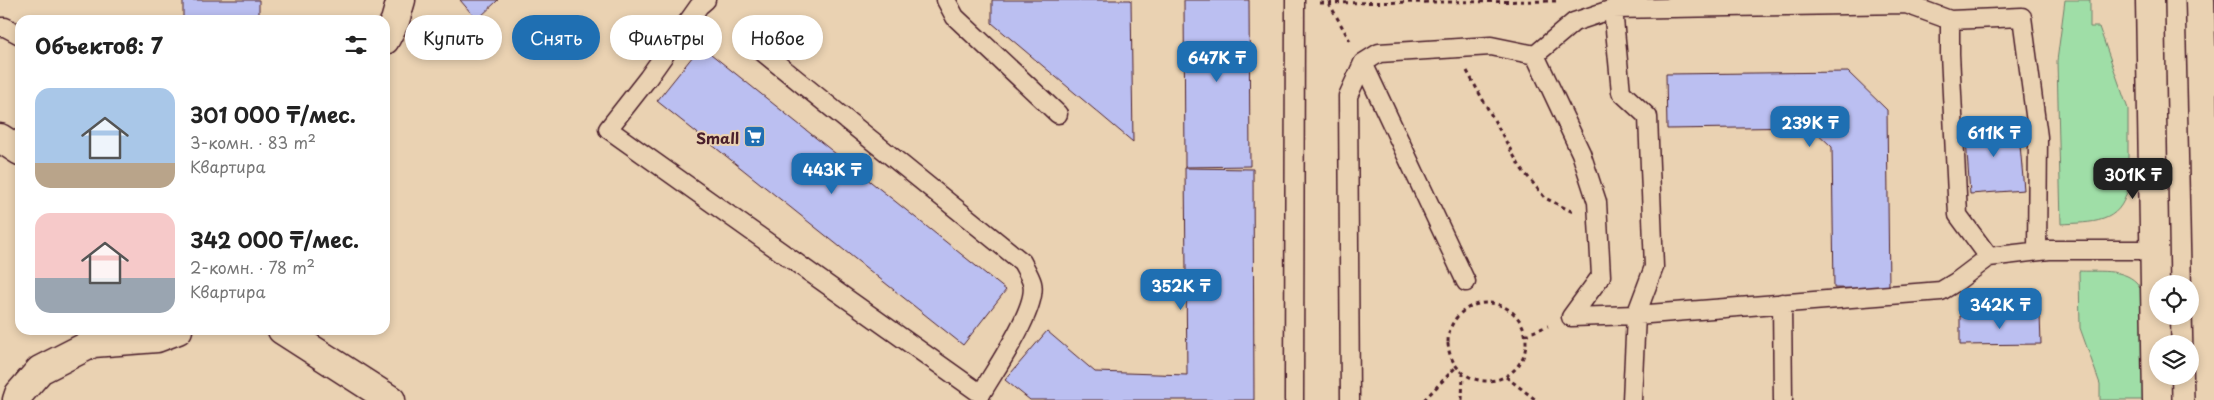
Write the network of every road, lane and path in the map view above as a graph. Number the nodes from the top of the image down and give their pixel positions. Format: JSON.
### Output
{"nodes":[{"id":1,"x":401,"y":0,"type":"edge"},
{"id":2,"x":706,"y":0,"type":"edge"},
{"id":3,"x":946,"y":0,"type":"edge"},
{"id":4,"x":2150,"y":0,"type":"edge"},
{"id":5,"x":1560,"y":1,"type":"dead end"},
{"id":6,"x":1295,"y":2,"type":"edge"},
{"id":7,"x":1328,"y":3,"type":"junction"},
{"id":8,"x":1613,"y":9,"type":"junction"},
{"id":9,"x":2205,"y":13,"type":"edge"},
{"id":10,"x":1950,"y":20,"type":"junction"},
{"id":11,"x":0,"y":27,"type":"edge"},
{"id":12,"x":390,"y":30,"type":"edge"},
{"id":13,"x":15,"y":32,"type":"edge"},
{"id":14,"x":1456,"y":48,"type":"junction"},
{"id":15,"x":1534,"y":54,"type":"junction"},
{"id":16,"x":772,"y":60,"type":"edge"},
{"id":17,"x":1363,"y":63,"type":"junction"},
{"id":18,"x":1058,"y":114,"type":"dead end"},
{"id":19,"x":0,"y":138,"type":"edge"},
{"id":20,"x":15,"y":148,"type":"edge"},
{"id":21,"x":1598,"y":225,"type":"junction"},
{"id":22,"x":2155,"y":250,"type":"junction"},
{"id":23,"x":2037,"y":251,"type":"junction"},
{"id":24,"x":1990,"y":257,"type":"junction"},
{"id":25,"x":1466,"y":282,"type":"dead end"},
{"id":26,"x":1782,"y":303,"type":"junction"},
{"id":27,"x":1636,"y":315,"type":"junction"},
{"id":28,"x":165,"y":335,"type":"edge"},
{"id":29,"x":290,"y":335,"type":"edge"},
{"id":30,"x":1456,"y":367,"type":"junction"},
{"id":31,"x":1463,"y":374,"type":"junction"},
{"id":32,"x":1506,"y":377,"type":"junction"},
{"id":33,"x":982,"y":398,"type":"edge"},
{"id":34,"x":17,"y":400,"type":"edge"},
{"id":35,"x":391,"y":400,"type":"edge"},
{"id":36,"x":1294,"y":400,"type":"edge"},
{"id":37,"x":1350,"y":400,"type":"edge"},
{"id":38,"x":1424,"y":400,"type":"edge"},
{"id":39,"x":1462,"y":400,"type":"edge"},
{"id":40,"x":1536,"y":400,"type":"edge"},
{"id":41,"x":1632,"y":400,"type":"edge"},
{"id":42,"x":1783,"y":400,"type":"edge"},
{"id":43,"x":2157,"y":400,"type":"edge"},
{"id":44,"x":2209,"y":400,"type":"edge"}],
"edges":[{"from":1,"to":12,"type":"main road"},
{"from":2,"to":33,"type":"lane"},
{"from":3,"to":18,"type":"lane"},
{"from":4,"to":22,"type":"main road"},
{"from":5,"to":7,"type":"path"},
{"from":6,"to":7,"type":"path"},
{"from":6,"to":36,"type":"lane"},
{"from":7,"to":17,"type":"path"},
{"from":8,"to":10,"type":"lane"},
{"from":8,"to":15,"type":"lane"},
{"from":8,"to":27,"type":"lane"},
{"from":9,"to":44,"type":"main road"},
{"from":10,"to":23,"type":"lane"},
{"from":10,"to":24,"type":"lane"},
{"from":11,"to":13,"type":"lane"},
{"from":14,"to":15,"type":"lane"},
{"from":14,"to":17,"type":"lane"},
{"from":14,"to":21,"type":"path"},
{"from":15,"to":21,"type":"lane"},
{"from":16,"to":33,"type":"lane"},
{"from":17,"to":25,"type":"lane"},
{"from":17,"to":37,"type":"lane"},
{"from":19,"to":20,"type":"main road"},
{"from":21,"to":27,"type":"lane"},
{"from":22,"to":23,"type":"lane"},
{"from":22,"to":43,"type":"main road"},
{"from":23,"to":24,"type":"lane"},
{"from":24,"to":26,"type":"lane"},
{"from":26,"to":27,"type":"lane"},
{"from":26,"to":42,"type":"lane"},
{"from":27,"to":41,"type":"lane"},
{"from":28,"to":34,"type":"main road"},
{"from":29,"to":35,"type":"main road"},
{"from":30,"to":31,"type":"path"},
{"from":30,"to":32,"type":"path"},
{"from":30,"to":38,"type":"path"},
{"from":31,"to":32,"type":"path"},
{"from":31,"to":39,"type":"path"},
{"from":32,"to":40,"type":"path"}]}
